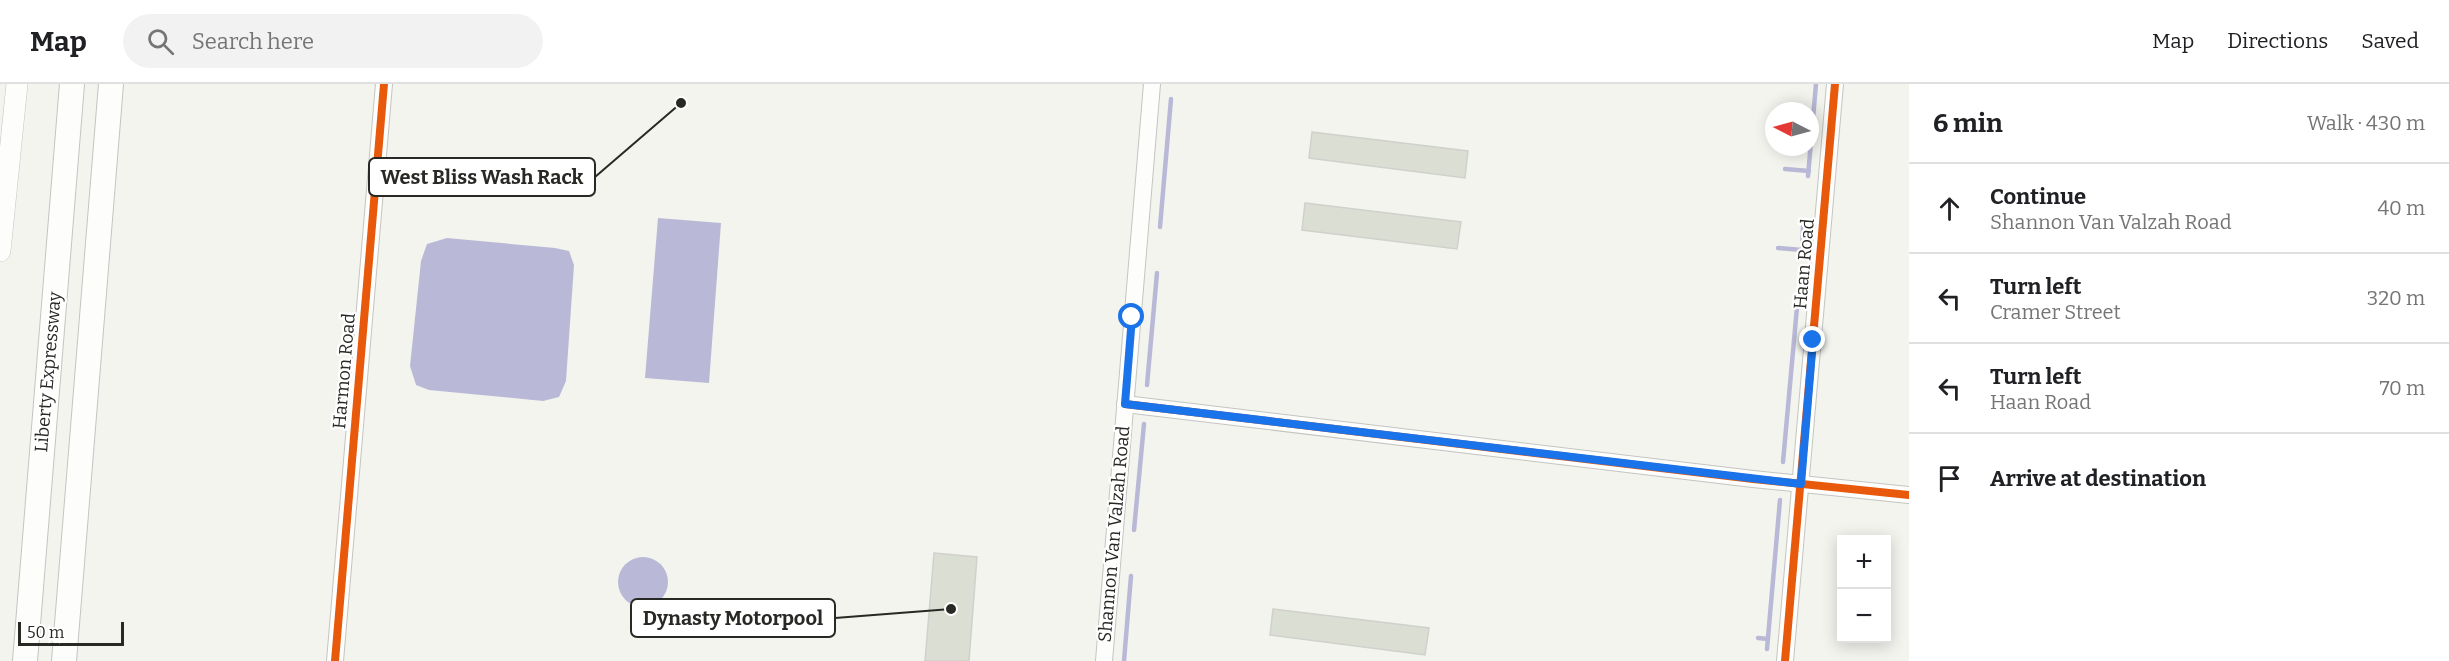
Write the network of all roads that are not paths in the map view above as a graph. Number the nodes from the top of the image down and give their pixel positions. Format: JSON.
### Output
{"nodes":[{"id":1,"x":17,"y":84,"type":"edge"},
{"id":2,"x":72,"y":84,"type":"edge"},
{"id":3,"x":111,"y":84,"type":"edge"},
{"id":4,"x":384,"y":84,"type":"edge"},
{"id":5,"x":1152,"y":84,"type":"edge"},
{"id":6,"x":1835,"y":84,"type":"edge"},
{"id":7,"x":0,"y":251,"type":"edge"},
{"id":8,"x":1125,"y":404,"type":"junction"},
{"id":9,"x":1801,"y":484,"type":"junction"},
{"id":10,"x":1909,"y":495,"type":"edge"},
{"id":11,"x":25,"y":661,"type":"edge"},
{"id":12,"x":64,"y":661,"type":"edge"},
{"id":13,"x":335,"y":661,"type":"edge"},
{"id":14,"x":1104,"y":661,"type":"edge"},
{"id":15,"x":1785,"y":661,"type":"edge"}],
"edges":[{"from":1,"to":7,"type":"main road"},
{"from":2,"to":11,"type":"highway","name":"Liberty Expressway"},
{"from":3,"to":12,"type":"highway"},
{"from":4,"to":13,"type":"street","name":"Harmon Road"},
{"from":5,"to":8,"type":"street","name":"Shannon Van Valzah Road"},
{"from":6,"to":9,"type":"street","name":"Haan Road"},
{"from":8,"to":9,"type":"street"},
{"from":8,"to":14,"type":"street","name":"Shannon Van Valzah Road"},
{"from":9,"to":10,"type":"street"},
{"from":9,"to":15,"type":"street","name":"Haan Road"}]}
